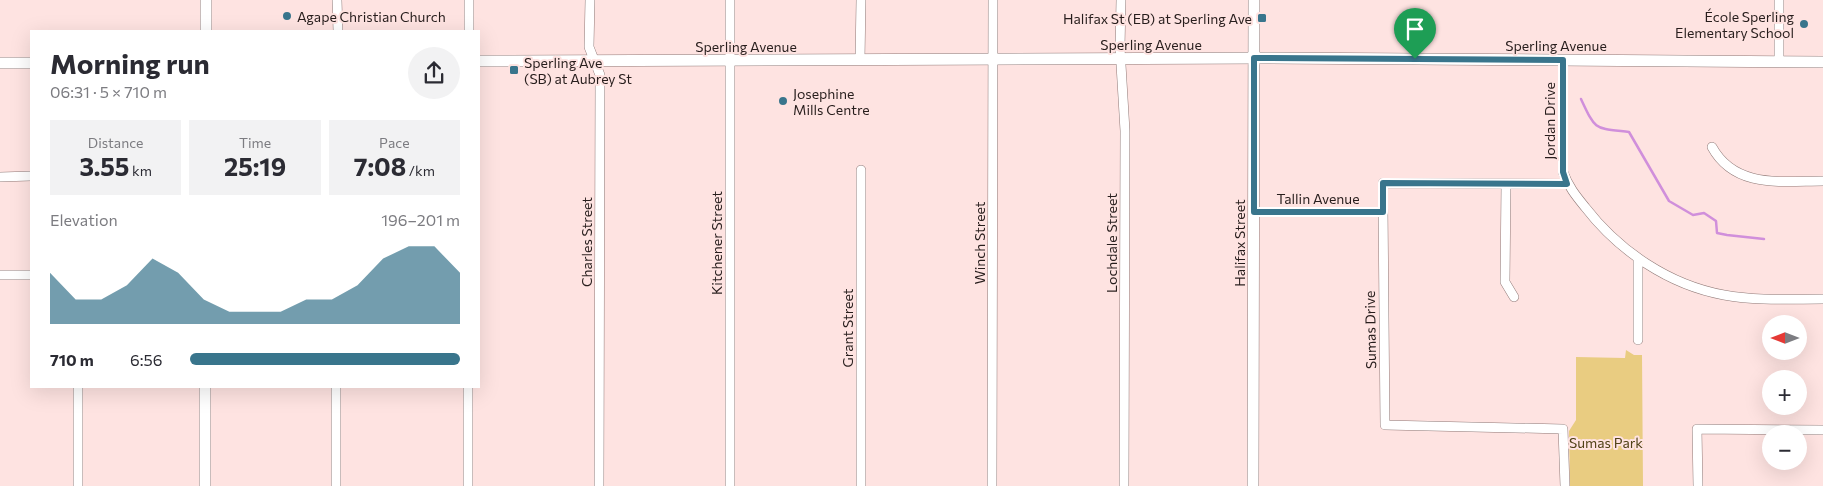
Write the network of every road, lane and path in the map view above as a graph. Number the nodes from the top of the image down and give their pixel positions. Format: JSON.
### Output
{"nodes":[{"id":1,"x":206,"y":0,"type":"edge"},
{"id":2,"x":337,"y":0,"type":"edge"},
{"id":3,"x":469,"y":0,"type":"edge"},
{"id":4,"x":590,"y":0,"type":"edge"},
{"id":5,"x":730,"y":0,"type":"edge"},
{"id":6,"x":861,"y":0,"type":"edge"},
{"id":7,"x":993,"y":0,"type":"edge"},
{"id":8,"x":1121,"y":0,"type":"edge"},
{"id":9,"x":1254,"y":0,"type":"edge"},
{"id":10,"x":1779,"y":0,"type":"edge"},
{"id":11,"x":206,"y":30,"type":"edge"},
{"id":12,"x":338,"y":30,"type":"edge"},
{"id":13,"x":469,"y":30,"type":"edge"},
{"id":14,"x":1254,"y":58,"type":"junction"},
{"id":15,"x":1121,"y":59,"type":"junction"},
{"id":16,"x":860,"y":60,"type":"junction"},
{"id":17,"x":993,"y":60,"type":"junction"},
{"id":18,"x":1563,"y":60,"type":"junction"},
{"id":19,"x":480,"y":61,"type":"edge"},
{"id":20,"x":594,"y":61,"type":"junction"},
{"id":21,"x":730,"y":61,"type":"junction"},
{"id":22,"x":1779,"y":62,"type":"junction"},
{"id":23,"x":1823,"y":62,"type":"edge"},
{"id":24,"x":0,"y":63,"type":"edge"},
{"id":25,"x":30,"y":63,"type":"edge"},
{"id":26,"x":1712,"y":147,"type":"dead end"},
{"id":27,"x":862,"y":170,"type":"dead end"},
{"id":28,"x":30,"y":176,"type":"edge"},
{"id":29,"x":0,"y":177,"type":"edge"},
{"id":30,"x":1823,"y":181,"type":"edge"},
{"id":31,"x":1506,"y":184,"type":"junction"},
{"id":32,"x":1567,"y":184,"type":"junction"},
{"id":33,"x":1254,"y":212,"type":"junction"},
{"id":34,"x":1383,"y":212,"type":"junction"},
{"id":35,"x":1638,"y":258,"type":"junction"},
{"id":36,"x":0,"y":275,"type":"edge"},
{"id":37,"x":30,"y":275,"type":"edge"},
{"id":38,"x":1514,"y":297,"type":"dead end"},
{"id":39,"x":1823,"y":299,"type":"edge"},
{"id":40,"x":1638,"y":340,"type":"dead end"},
{"id":41,"x":78,"y":388,"type":"edge"},
{"id":42,"x":205,"y":388,"type":"edge"},
{"id":43,"x":336,"y":388,"type":"edge"},
{"id":44,"x":468,"y":388,"type":"edge"},
{"id":45,"x":1823,"y":430,"type":"edge"},
{"id":46,"x":78,"y":486,"type":"edge"},
{"id":47,"x":205,"y":486,"type":"edge"},
{"id":48,"x":336,"y":486,"type":"edge"},
{"id":49,"x":468,"y":486,"type":"edge"},
{"id":50,"x":599,"y":486,"type":"edge"},
{"id":51,"x":730,"y":486,"type":"edge"},
{"id":52,"x":861,"y":486,"type":"edge"},
{"id":53,"x":992,"y":486,"type":"edge"},
{"id":54,"x":1124,"y":486,"type":"edge"},
{"id":55,"x":1253,"y":486,"type":"edge"},
{"id":56,"x":1565,"y":486,"type":"edge"},
{"id":57,"x":1698,"y":486,"type":"edge"}],
"edges":[{"from":1,"to":11,"type":"street"},
{"from":2,"to":12,"type":"street"},
{"from":3,"to":13,"type":"street"},
{"from":4,"to":20,"type":"street","name":"Charles Street"},
{"from":5,"to":21,"type":"street","name":"Kitchener Street"},
{"from":6,"to":16,"type":"street"},
{"from":7,"to":17,"type":"street","name":"Winch Street"},
{"from":8,"to":15,"type":"street","name":"Lochdale Street"},
{"from":9,"to":14,"type":"street","name":"Halifax Street"},
{"from":10,"to":22,"type":"street"},
{"from":14,"to":15,"type":"street","name":"Sperling Avenue"},
{"from":14,"to":18,"type":"street","name":"Sperling Avenue"},
{"from":14,"to":33,"type":"street","name":"Halifax Street"},
{"from":15,"to":17,"type":"street","name":"Sperling Avenue"},
{"from":15,"to":54,"type":"street","name":"Lochdale Street"},
{"from":16,"to":17,"type":"street","name":"Sperling Avenue"},
{"from":16,"to":21,"type":"street","name":"Sperling Avenue"},
{"from":17,"to":53,"type":"street","name":"Winch Street"},
{"from":18,"to":22,"type":"street","name":"Sperling Avenue"},
{"from":18,"to":32,"type":"street","name":"Jordan Drive"},
{"from":19,"to":20,"type":"street","name":"Sperling Avenue"},
{"from":20,"to":21,"type":"street","name":"Sperling Avenue"},
{"from":20,"to":50,"type":"street","name":"Charles Street"},
{"from":21,"to":51,"type":"street","name":"Kitchener Street"},
{"from":22,"to":23,"type":"street","name":"Sperling Avenue"},
{"from":24,"to":25,"type":"street"},
{"from":26,"to":30,"type":"street"},
{"from":27,"to":52,"type":"street","name":"Grant Street"},
{"from":28,"to":29,"type":"street"},
{"from":31,"to":32,"type":"street","name":"Sumas Drive"},
{"from":31,"to":34,"type":"street","name":"Sumas Drive"},
{"from":31,"to":38,"type":"street"},
{"from":32,"to":35,"type":"street","name":"Jordan Drive"},
{"from":33,"to":34,"type":"street","name":"Tallin Avenue"},
{"from":33,"to":55,"type":"street","name":"Halifax Street"},
{"from":34,"to":56,"type":"street","name":"Sumas Drive"},
{"from":35,"to":39,"type":"street","name":"Jordan Drive"},
{"from":35,"to":40,"type":"street"},
{"from":36,"to":37,"type":"street"},
{"from":41,"to":46,"type":"street"},
{"from":42,"to":47,"type":"street"},
{"from":43,"to":48,"type":"street"},
{"from":44,"to":49,"type":"street"},
{"from":45,"to":57,"type":"street"}]}
